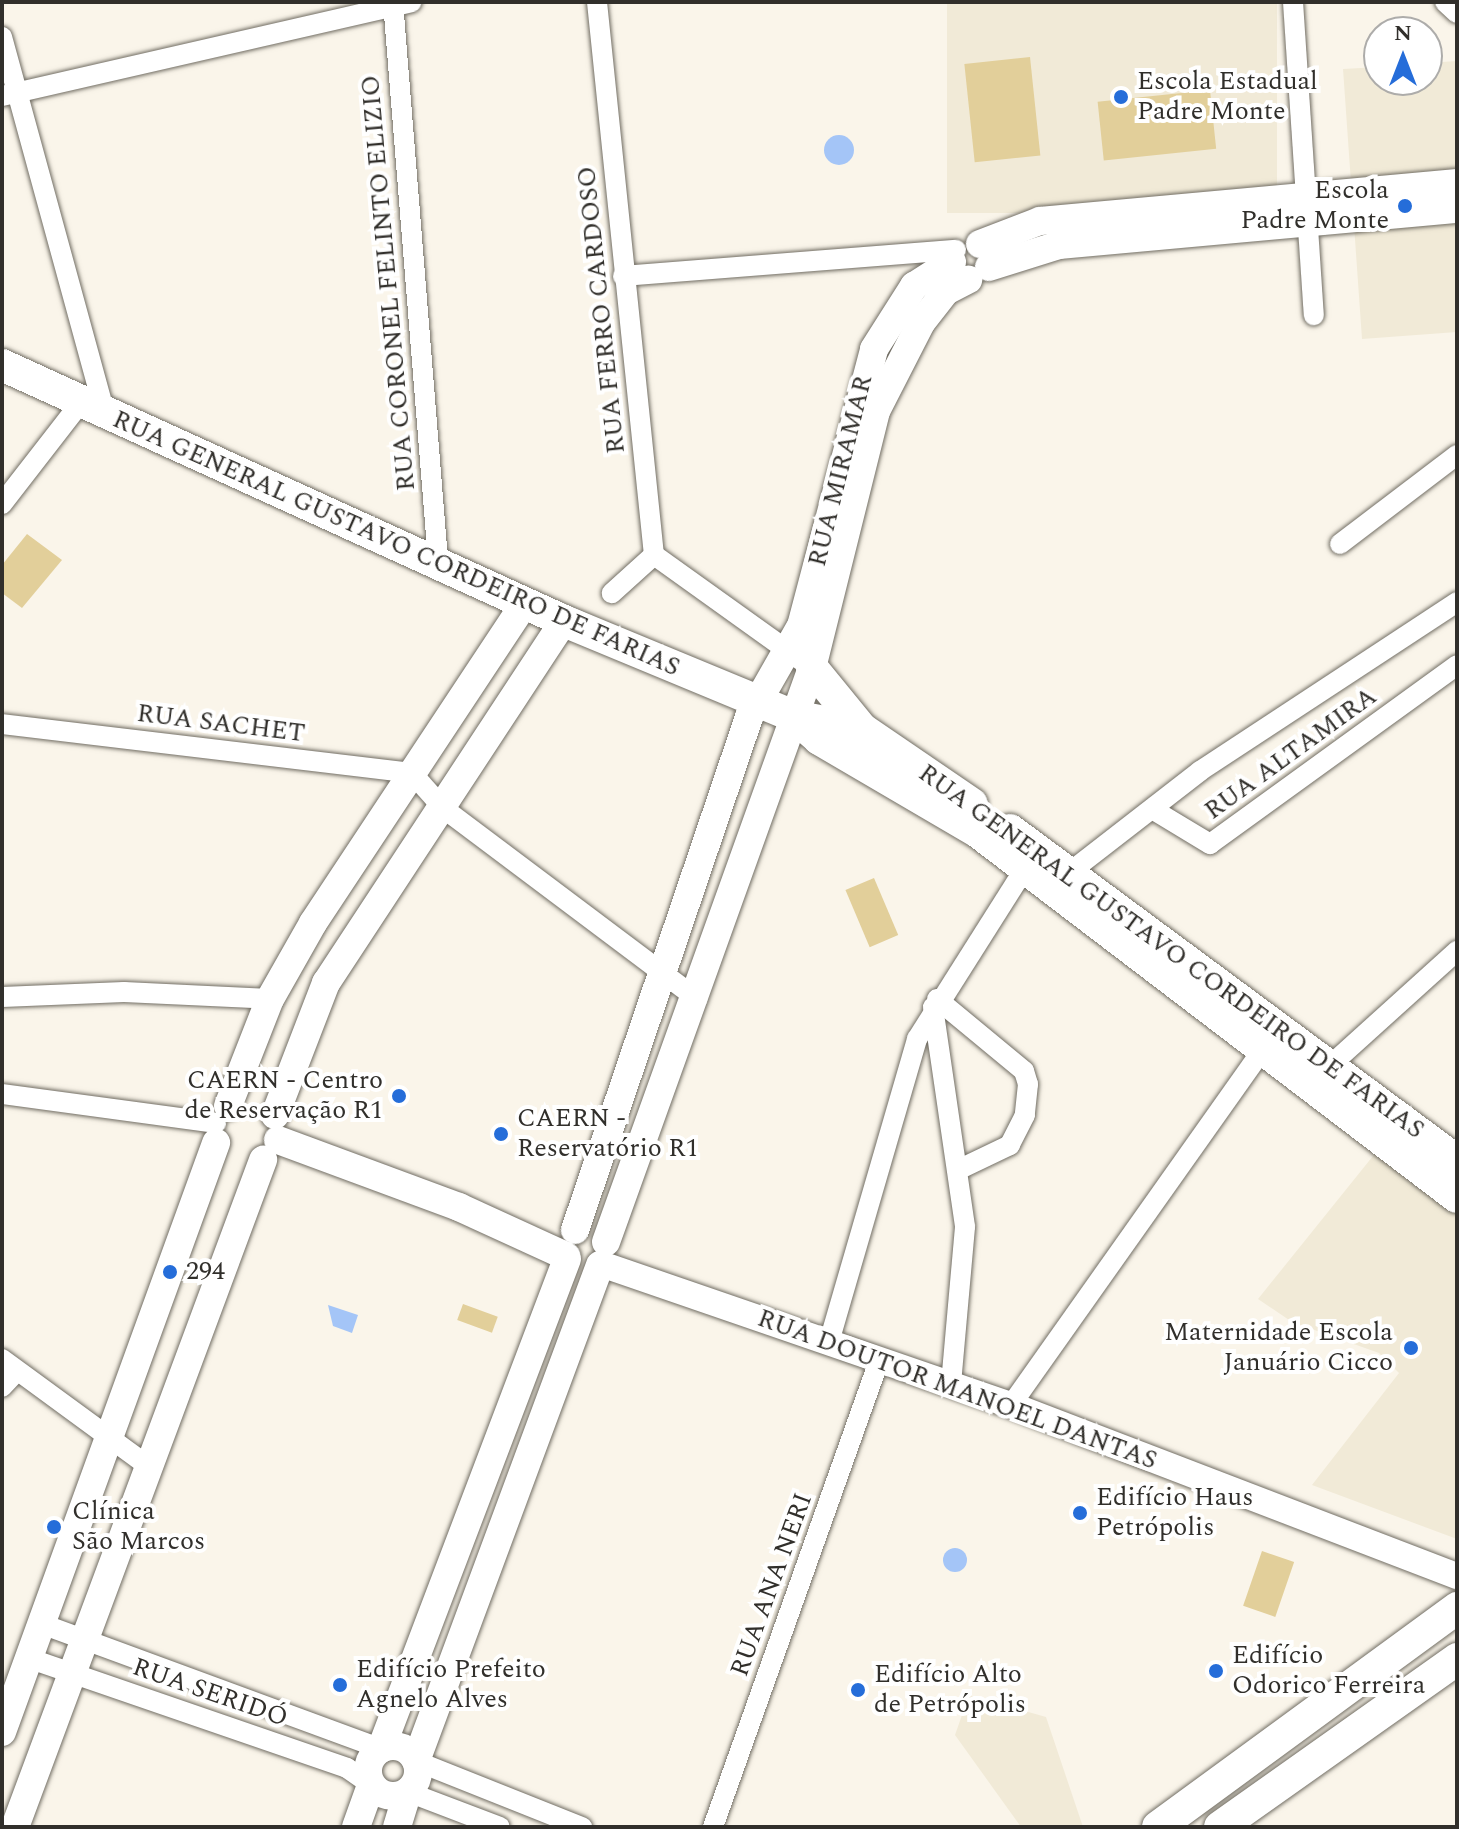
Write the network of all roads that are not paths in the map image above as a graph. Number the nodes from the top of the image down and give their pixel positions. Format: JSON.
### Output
{"nodes":[{"id":1,"x":597,"y":2,"type":"edge"},
{"id":2,"x":1293,"y":2,"type":"edge"},
{"id":3,"x":1445,"y":2,"type":"edge"},
{"id":4,"x":399,"y":3,"type":"edge"},
{"id":5,"x":1457,"y":13,"type":"edge"},
{"id":6,"x":2,"y":37,"type":"edge"},
{"id":7,"x":10,"y":94,"type":"edge"},
{"id":8,"x":1457,"y":183,"type":"edge"},
{"id":9,"x":1457,"y":209,"type":"edge"},
{"id":10,"x":1310,"y":214,"type":"junction"},
{"id":11,"x":969,"y":260,"type":"junction"},
{"id":12,"x":623,"y":276,"type":"junction"},
{"id":13,"x":1314,"y":315,"type":"dead end"},
{"id":14,"x":2,"y":365,"type":"edge"},
{"id":15,"x":94,"y":409,"type":"junction"},
{"id":16,"x":1457,"y":455,"type":"edge"},
{"id":17,"x":2,"y":504,"type":"edge"},
{"id":18,"x":1340,"y":544,"type":"dead end"},
{"id":19,"x":654,"y":555,"type":"junction"},
{"id":20,"x":438,"y":560,"type":"junction"},
{"id":21,"x":612,"y":593,"type":"dead end"},
{"id":22,"x":1457,"y":602,"type":"edge"},
{"id":23,"x":525,"y":603,"type":"junction"},
{"id":24,"x":564,"y":621,"type":"junction"},
{"id":25,"x":799,"y":659,"type":"junction"},
{"id":26,"x":1457,"y":665,"type":"edge"},
{"id":27,"x":757,"y":701,"type":"junction"},
{"id":28,"x":793,"y":716,"type":"junction"},
{"id":29,"x":2,"y":724,"type":"edge"},
{"id":30,"x":862,"y":729,"type":"junction"},
{"id":31,"x":427,"y":791,"type":"junction"},
{"id":32,"x":1152,"y":809,"type":"junction"},
{"id":33,"x":1025,"y":868,"type":"junction"},
{"id":34,"x":1062,"y":879,"type":"junction"},
{"id":35,"x":1457,"y":951,"type":"edge"},
{"id":36,"x":663,"y":977,"type":"junction"},
{"id":37,"x":2,"y":997,"type":"edge"},
{"id":38,"x":270,"y":999,"type":"junction"},
{"id":39,"x":697,"y":999,"type":"junction"},
{"id":40,"x":935,"y":1003,"type":"junction"},
{"id":41,"x":1271,"y":1038,"type":"junction"},
{"id":42,"x":1321,"y":1074,"type":"junction"},
{"id":43,"x":2,"y":1094,"type":"edge"},
{"id":44,"x":220,"y":1124,"type":"junction"},
{"id":45,"x":272,"y":1139,"type":"junction"},
{"id":46,"x":1457,"y":1161,"type":"edge"},
{"id":47,"x":960,"y":1169,"type":"junction"},
{"id":48,"x":1457,"y":1197,"type":"edge"},
{"id":49,"x":570,"y":1244,"type":"junction"},
{"id":50,"x":603,"y":1254,"type":"junction"},
{"id":51,"x":165,"y":1290,"type":"junction"},
{"id":52,"x":207,"y":1306,"type":"junction"},
{"id":53,"x":829,"y":1342,"type":"junction"},
{"id":54,"x":879,"y":1361,"type":"junction"},
{"id":55,"x":10,"y":1365,"type":"edge"},
{"id":56,"x":951,"y":1384,"type":"junction"},
{"id":57,"x":2,"y":1387,"type":"edge"},
{"id":58,"x":1011,"y":1405,"type":"junction"},
{"id":59,"x":113,"y":1443,"type":"junction"},
{"id":60,"x":147,"y":1465,"type":"junction"},
{"id":61,"x":1457,"y":1576,"type":"edge"},
{"id":62,"x":1457,"y":1608,"type":"edge"},
{"id":63,"x":42,"y":1624,"type":"junction"},
{"id":64,"x":81,"y":1639,"type":"junction"},
{"id":65,"x":28,"y":1658,"type":"junction"},
{"id":66,"x":1457,"y":1659,"type":"edge"},
{"id":67,"x":70,"y":1673,"type":"junction"},
{"id":68,"x":1351,"y":1686,"type":"junction"},
{"id":69,"x":2,"y":1732,"type":"edge"},
{"id":70,"x":381,"y":1749,"type":"junction"},
{"id":71,"x":416,"y":1761,"type":"junction"},
{"id":72,"x":1306,"y":1766,"type":"junction"},
{"id":73,"x":371,"y":1785,"type":"junction"},
{"id":74,"x":408,"y":1792,"type":"junction"},
{"id":75,"x":15,"y":1827,"type":"edge"},
{"id":76,"x":356,"y":1827,"type":"edge"},
{"id":77,"x":397,"y":1827,"type":"edge"},
{"id":78,"x":500,"y":1827,"type":"edge"},
{"id":79,"x":582,"y":1827,"type":"edge"},
{"id":80,"x":713,"y":1827,"type":"edge"},
{"id":81,"x":1158,"y":1827,"type":"edge"},
{"id":82,"x":1220,"y":1827,"type":"edge"}],
"edges":[{"from":1,"to":12,"type":"street","name":"RUA FERRO CARDOSO"},
{"from":2,"to":10,"type":"street"},
{"from":3,"to":5,"type":"street"},
{"from":4,"to":7,"type":"street"},
{"from":4,"to":20,"type":"street","name":"RUA CORONEL FELINTO ELIZIO"},
{"from":6,"to":7,"type":"street"},
{"from":7,"to":15,"type":"street"},
{"from":8,"to":10,"type":"main road","name":"RUA MIRAMAR"},
{"from":9,"to":10,"type":"main road","name":"RUA MIRAMAR"},
{"from":10,"to":11,"type":"main road","name":"RUA MIRAMAR"},
{"from":10,"to":13,"type":"street"},
{"from":11,"to":12,"type":"street"},
{"from":11,"to":25,"type":"main road","name":"RUA MIRAMAR"},
{"from":12,"to":19,"type":"street","name":"RUA FERRO CARDOSO"},
{"from":14,"to":15,"type":"main road","name":"RUA GENERAL GUSTAVO CORDEIRO DE FARIAS"},
{"from":15,"to":17,"type":"street"},
{"from":15,"to":20,"type":"main road","name":"RUA GENERAL GUSTAVO CORDEIRO DE FARIAS"},
{"from":16,"to":18,"type":"street"},
{"from":19,"to":21,"type":"street"},
{"from":19,"to":25,"type":"street"},
{"from":20,"to":23,"type":"main road","name":"RUA GENERAL GUSTAVO CORDEIRO DE FARIAS"},
{"from":22,"to":32,"type":"street"},
{"from":23,"to":24,"type":"main road","name":"RUA GENERAL GUSTAVO CORDEIRO DE FARIAS"},
{"from":23,"to":31,"type":"main road"},
{"from":24,"to":27,"type":"main road","name":"RUA GENERAL GUSTAVO CORDEIRO DE FARIAS"},
{"from":24,"to":31,"type":"main road"},
{"from":25,"to":27,"type":"main road","name":"RUA MIRAMAR"},
{"from":25,"to":28,"type":"main road","name":"RUA MIRAMAR"},
{"from":25,"to":30,"type":"main road"},
{"from":26,"to":32,"type":"street","name":"RUA ALTAMIRA"},
{"from":27,"to":28,"type":"main road","name":"RUA GENERAL GUSTAVO CORDEIRO DE FARIAS"},
{"from":27,"to":36,"type":"main road","name":"RUA MIRAMAR"},
{"from":28,"to":30,"type":"main road","name":"RUA GENERAL GUSTAVO CORDEIRO DE FARIAS"},
{"from":28,"to":33,"type":"main road","name":"RUA GENERAL GUSTAVO CORDEIRO DE FARIAS"},
{"from":28,"to":39,"type":"main road","name":"RUA MIRAMAR"},
{"from":29,"to":31,"type":"street","name":"RUA SACHET"},
{"from":30,"to":34,"type":"main road","name":"RUA GENERAL GUSTAVO CORDEIRO DE FARIAS"},
{"from":31,"to":36,"type":"street"},
{"from":31,"to":38,"type":"main road"},
{"from":31,"to":45,"type":"main road"},
{"from":32,"to":34,"type":"street"},
{"from":33,"to":34,"type":"main road","name":"RUA GENERAL GUSTAVO CORDEIRO DE FARIAS"},
{"from":33,"to":40,"type":"street"},
{"from":34,"to":41,"type":"main road","name":"RUA GENERAL GUSTAVO CORDEIRO DE FARIAS"},
{"from":35,"to":42,"type":"street"},
{"from":36,"to":39,"type":"street"},
{"from":36,"to":49,"type":"main road","name":"RUA MIRAMAR"},
{"from":37,"to":38,"type":"street"},
{"from":38,"to":44,"type":"main road"},
{"from":39,"to":50,"type":"main road","name":"RUA MIRAMAR"},
{"from":40,"to":47,"type":"street"},
{"from":40,"to":47,"type":"street"},
{"from":40,"to":53,"type":"street"},
{"from":41,"to":42,"type":"main road","name":"RUA GENERAL GUSTAVO CORDEIRO DE FARIAS"},
{"from":41,"to":58,"type":"street"},
{"from":42,"to":46,"type":"main road","name":"RUA GENERAL GUSTAVO CORDEIRO DE FARIAS"},
{"from":42,"to":48,"type":"main road","name":"RUA GENERAL GUSTAVO CORDEIRO DE FARIAS"},
{"from":43,"to":44,"type":"street"},
{"from":44,"to":45,"type":"main road"},
{"from":44,"to":45,"type":"main road"},
{"from":44,"to":51,"type":"main road"},
{"from":45,"to":49,"type":"main road"},
{"from":45,"to":52,"type":"main road"},
{"from":47,"to":56,"type":"street"},
{"from":49,"to":50,"type":"main road"},
{"from":49,"to":50,"type":"main road"},
{"from":49,"to":70,"type":"main road","name":"RUA MIRAMAR"},
{"from":50,"to":53,"type":"street","name":"RUA DOUTOR MANOEL DANTAS"},
{"from":50,"to":71,"type":"main road","name":"RUA MIRAMAR"},
{"from":51,"to":52,"type":"main road"},
{"from":51,"to":59,"type":"main road"},
{"from":52,"to":60,"type":"main road"},
{"from":53,"to":54,"type":"street","name":"RUA DOUTOR MANOEL DANTAS"},
{"from":54,"to":56,"type":"street","name":"RUA DOUTOR MANOEL DANTAS"},
{"from":54,"to":80,"type":"street","name":"RUA ANA NERI"},
{"from":55,"to":57,"type":"street"},
{"from":55,"to":59,"type":"street"},
{"from":56,"to":58,"type":"street","name":"RUA DOUTOR MANOEL DANTAS"},
{"from":58,"to":61,"type":"street","name":"RUA DOUTOR MANOEL DANTAS"},
{"from":59,"to":60,"type":"street"},
{"from":59,"to":63,"type":"main road"},
{"from":60,"to":64,"type":"main road"},
{"from":62,"to":68,"type":"main road"},
{"from":63,"to":64,"type":"street","name":"RUA SERIDÓ"},
{"from":63,"to":65,"type":"main road"},
{"from":64,"to":67,"type":"main road"},
{"from":64,"to":70,"type":"street","name":"RUA SERIDÓ"},
{"from":65,"to":67,"type":"street","name":"RUA SERIDÓ"},
{"from":65,"to":69,"type":"main road"},
{"from":66,"to":72,"type":"main road"},
{"from":67,"to":73,"type":"street","name":"RUA SERIDÓ"},
{"from":67,"to":75,"type":"main road"},
{"from":68,"to":72,"type":"main road"},
{"from":68,"to":81,"type":"main road"},
{"from":70,"to":71,"type":"main road"},
{"from":70,"to":73,"type":"main road"},
{"from":71,"to":74,"type":"main road"},
{"from":71,"to":79,"type":"street"},
{"from":72,"to":82,"type":"main road"},
{"from":73,"to":74,"type":"main road"},
{"from":73,"to":76,"type":"main road"},
{"from":74,"to":77,"type":"main road"},
{"from":74,"to":78,"type":"street"}]}
